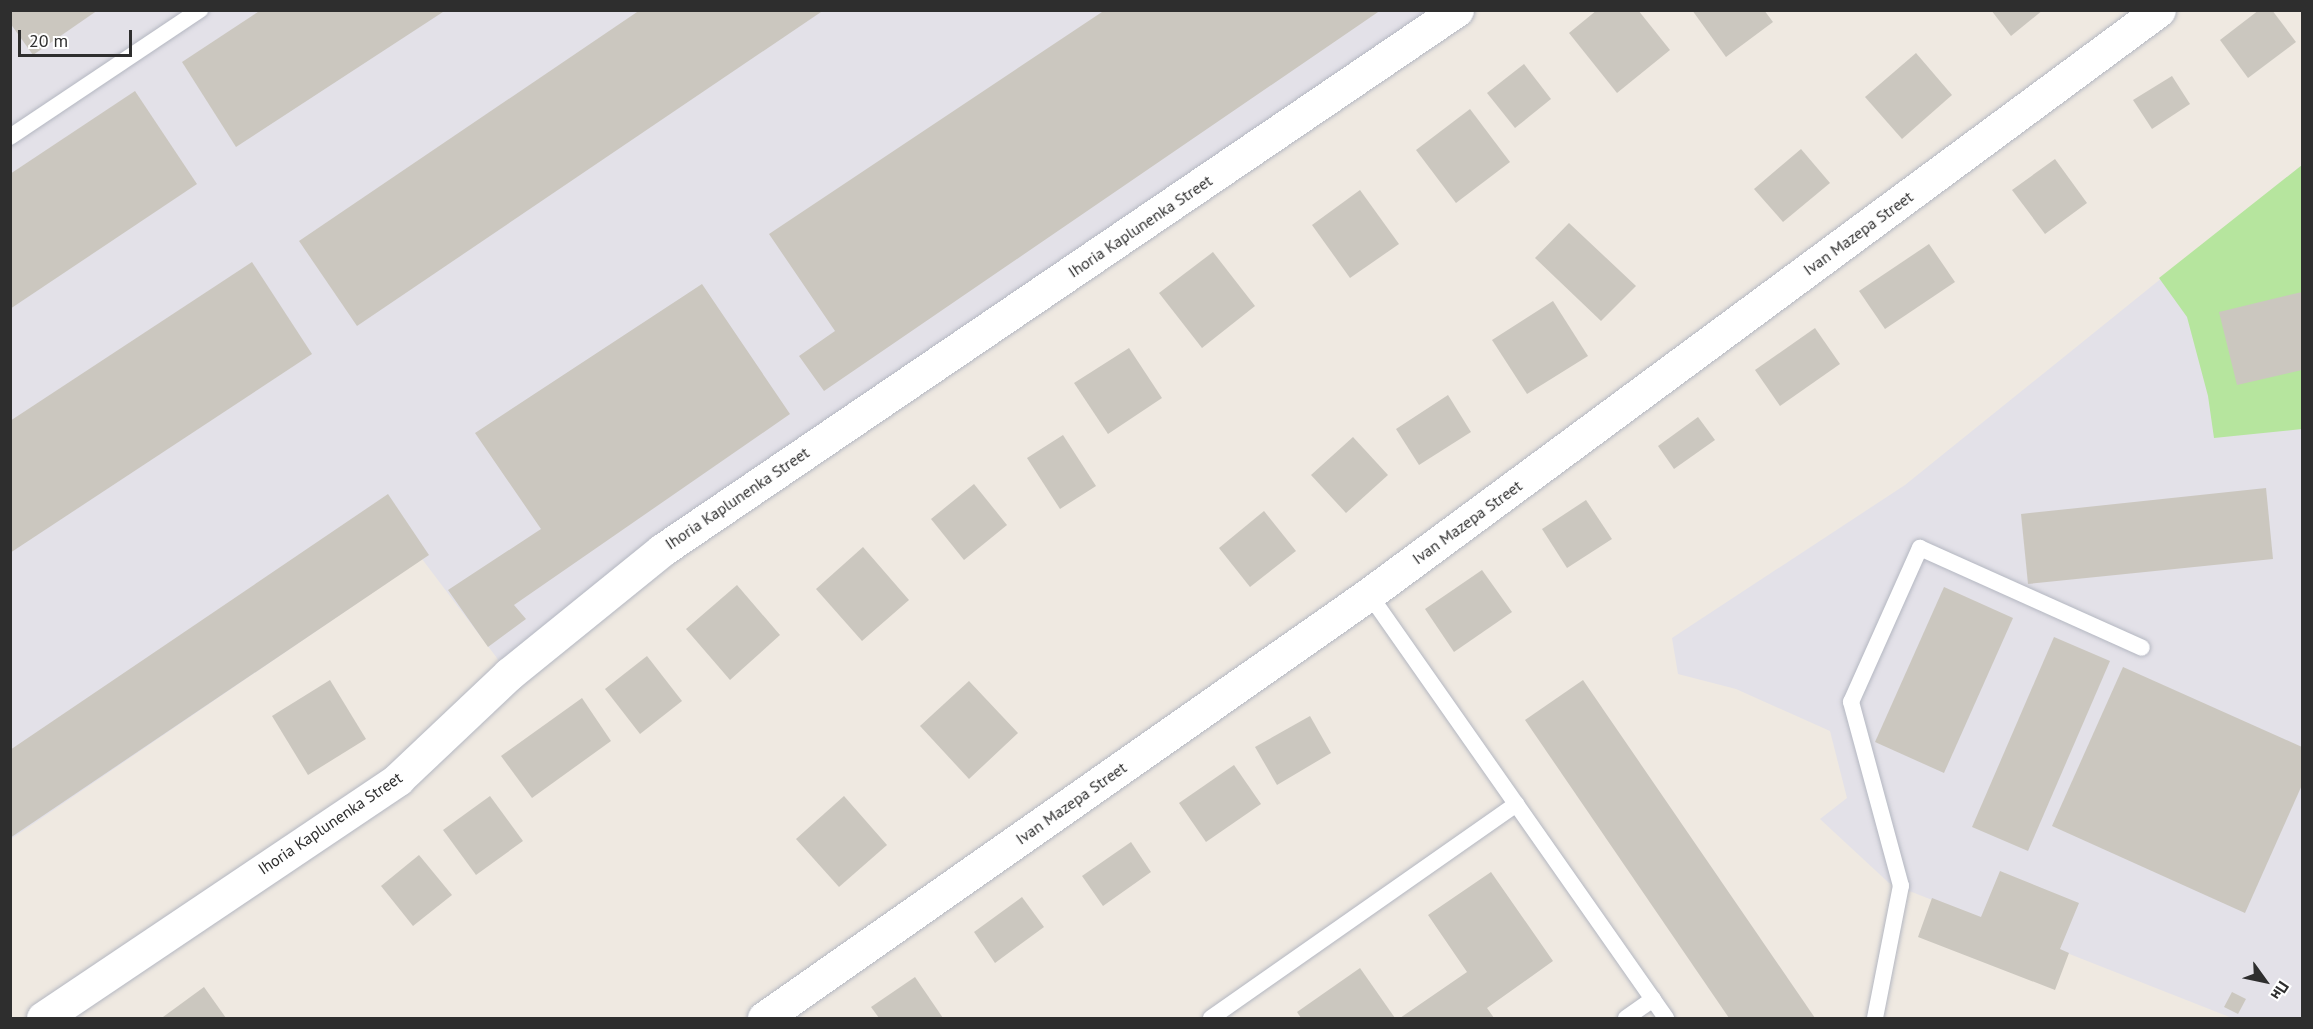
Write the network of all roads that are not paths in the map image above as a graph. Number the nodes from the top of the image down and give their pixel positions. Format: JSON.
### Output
{"nodes":[{"id":1,"x":200,"y":10,"type":"edge"},
{"id":2,"x":1457,"y":10,"type":"edge"},
{"id":3,"x":2159,"y":10,"type":"edge"},
{"id":4,"x":10,"y":137,"type":"edge"},
{"id":5,"x":1369,"y":594,"type":"junction"},
{"id":6,"x":2142,"y":648,"type":"dead end"},
{"id":7,"x":1517,"y":804,"type":"junction"},
{"id":8,"x":1653,"y":999,"type":"junction"},
{"id":9,"x":43,"y":1018,"type":"edge"},
{"id":10,"x":765,"y":1018,"type":"edge"},
{"id":11,"x":1211,"y":1018,"type":"edge"},
{"id":12,"x":1626,"y":1018,"type":"edge"},
{"id":13,"x":1666,"y":1018,"type":"edge"},
{"id":14,"x":1875,"y":1018,"type":"edge"}],
"edges":[{"from":1,"to":4,"type":"lane"},
{"from":2,"to":9,"type":"street","name":"Ihoria Kaplunenka Street"},
{"from":3,"to":5,"type":"street","name":"Ivan Mazepa Street"},
{"from":5,"to":7,"type":"lane"},
{"from":5,"to":10,"type":"street","name":"Ivan Mazepa Street"},
{"from":6,"to":14,"type":"lane"},
{"from":7,"to":8,"type":"lane"},
{"from":7,"to":11,"type":"lane"},
{"from":8,"to":12,"type":"lane"},
{"from":8,"to":13,"type":"lane"}]}
